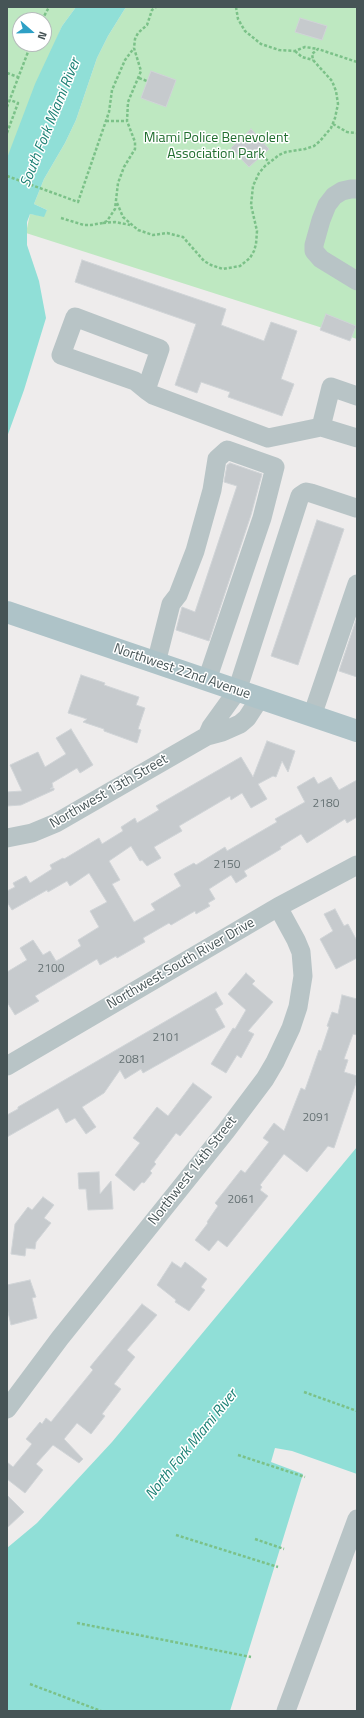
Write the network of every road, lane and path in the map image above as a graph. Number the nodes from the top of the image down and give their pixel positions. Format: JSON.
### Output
{"nodes":[{"id":1,"x":156,"y":7,"type":"edge"},
{"id":2,"x":236,"y":7,"type":"edge"},
{"id":3,"x":134,"y":48,"type":"junction"},
{"id":4,"x":318,"y":49,"type":"junction"},
{"id":5,"x":295,"y":51,"type":"junction"},
{"id":6,"x":28,"y":52,"type":"edge"},
{"id":7,"x":313,"y":60,"type":"junction"},
{"id":8,"x":357,"y":62,"type":"edge"},
{"id":9,"x":7,"y":74,"type":"edge"},
{"id":10,"x":18,"y":77,"type":"junction"},
{"id":11,"x":139,"y":78,"type":"junction"},
{"id":12,"x":147,"y":81,"type":"dead end"},
{"id":13,"x":10,"y":100,"type":"junction"},
{"id":14,"x":7,"y":107,"type":"edge"},
{"id":15,"x":106,"y":121,"type":"junction"},
{"id":16,"x":127,"y":121,"type":"junction"},
{"id":17,"x":333,"y":124,"type":"junction"},
{"id":18,"x":7,"y":133,"type":"edge"},
{"id":19,"x":357,"y":133,"type":"edge"},
{"id":20,"x":262,"y":155,"type":"dead end"},
{"id":21,"x":269,"y":162,"type":"junction"},
{"id":22,"x":7,"y":176,"type":"edge"},
{"id":23,"x":357,"y":189,"type":"edge"},
{"id":24,"x":117,"y":202,"type":"junction"},
{"id":25,"x":61,"y":218,"type":"dead end"},
{"id":26,"x":103,"y":223,"type":"junction"},
{"id":27,"x":131,"y":225,"type":"junction"},
{"id":28,"x":357,"y":281,"type":"edge"},
{"id":29,"x":146,"y":390,"type":"junction"},
{"id":30,"x":357,"y":396,"type":"edge"},
{"id":31,"x":322,"y":427,"type":"junction"},
{"id":32,"x":357,"y":438,"type":"edge"},
{"id":33,"x":356,"y":508,"type":"dead end"},
{"id":34,"x":357,"y":584,"type":"edge"},
{"id":35,"x":7,"y":612,"type":"edge"},
{"id":36,"x":156,"y":663,"type":"junction"},
{"id":37,"x":207,"y":680,"type":"junction"},
{"id":38,"x":237,"y":691,"type":"junction"},
{"id":39,"x":260,"y":698,"type":"junction"},
{"id":40,"x":312,"y":716,"type":"junction"},
{"id":41,"x":357,"y":731,"type":"edge"},
{"id":42,"x":207,"y":736,"type":"junction"},
{"id":43,"x":7,"y":838,"type":"edge"},
{"id":44,"x":357,"y":865,"type":"edge"},
{"id":45,"x":278,"y":907,"type":"junction"},
{"id":46,"x":7,"y":1066,"type":"edge"},
{"id":47,"x":304,"y":1392,"type":"dead end"},
{"id":48,"x":7,"y":1409,"type":"edge"},
{"id":49,"x":357,"y":1411,"type":"edge"},
{"id":50,"x":238,"y":1455,"type":"dead end"},
{"id":51,"x":305,"y":1477,"type":"dead end"},
{"id":52,"x":357,"y":1519,"type":"edge"},
{"id":53,"x":176,"y":1535,"type":"dead end"},
{"id":54,"x":255,"y":1539,"type":"dead end"},
{"id":55,"x":284,"y":1549,"type":"dead end"},
{"id":56,"x":278,"y":1567,"type":"dead end"},
{"id":57,"x":77,"y":1623,"type":"dead end"},
{"id":58,"x":251,"y":1657,"type":"dead end"},
{"id":59,"x":30,"y":1684,"type":"dead end"},
{"id":60,"x":101,"y":1711,"type":"edge"},
{"id":61,"x":286,"y":1711,"type":"edge"}],
"edges":[{"from":1,"to":3,"type":"path"},
{"from":2,"to":5,"type":"path"},
{"from":3,"to":11,"type":"path"},
{"from":3,"to":15,"type":"path"},
{"from":4,"to":5,"type":"path"},
{"from":4,"to":7,"type":"path"},
{"from":4,"to":8,"type":"path"},
{"from":5,"to":7,"type":"path"},
{"from":6,"to":10,"type":"path"},
{"from":7,"to":17,"type":"path"},
{"from":9,"to":10,"type":"path"},
{"from":10,"to":13,"type":"path"},
{"from":11,"to":12,"type":"path"},
{"from":11,"to":16,"type":"path"},
{"from":13,"to":14,"type":"path"},
{"from":13,"to":18,"type":"path"},
{"from":15,"to":16,"type":"path"},
{"from":15,"to":22,"type":"path"},
{"from":16,"to":24,"type":"path"},
{"from":17,"to":19,"type":"path"},
{"from":17,"to":21,"type":"path"},
{"from":20,"to":21,"type":"path"},
{"from":21,"to":27,"type":"path"},
{"from":23,"to":28,"type":"street"},
{"from":24,"to":26,"type":"path"},
{"from":24,"to":27,"type":"path"},
{"from":25,"to":26,"type":"path"},
{"from":26,"to":27,"type":"path"},
{"from":29,"to":29,"type":"street"},
{"from":29,"to":31,"type":"street"},
{"from":30,"to":31,"type":"street"},
{"from":31,"to":32,"type":"street"},
{"from":33,"to":38,"type":"street"},
{"from":34,"to":40,"type":"street"},
{"from":35,"to":36,"type":"main road","name":"Northwest 22nd Avenue"},
{"from":36,"to":37,"type":"main road","name":"Northwest 22nd Avenue"},
{"from":36,"to":37,"type":"street"},
{"from":37,"to":38,"type":"main road","name":"Northwest 22nd Avenue"},
{"from":38,"to":39,"type":"main road","name":"Northwest 22nd Avenue"},
{"from":38,"to":42,"type":"street"},
{"from":39,"to":40,"type":"main road","name":"Northwest 22nd Avenue"},
{"from":39,"to":42,"type":"street","name":"Northwest 13th Street"},
{"from":40,"to":41,"type":"main road","name":"Northwest 22nd Avenue"},
{"from":42,"to":43,"type":"street","name":"Northwest 13th Street"},
{"from":44,"to":45,"type":"street","name":"Northwest South River Drive"},
{"from":45,"to":46,"type":"street","name":"Northwest South River Drive"},
{"from":45,"to":48,"type":"street","name":"Northwest 14th Street"},
{"from":47,"to":49,"type":"path"},
{"from":50,"to":51,"type":"path"},
{"from":52,"to":61,"type":"street"},
{"from":53,"to":56,"type":"path"},
{"from":54,"to":55,"type":"path"},
{"from":57,"to":58,"type":"path"},
{"from":59,"to":60,"type":"path"}]}
